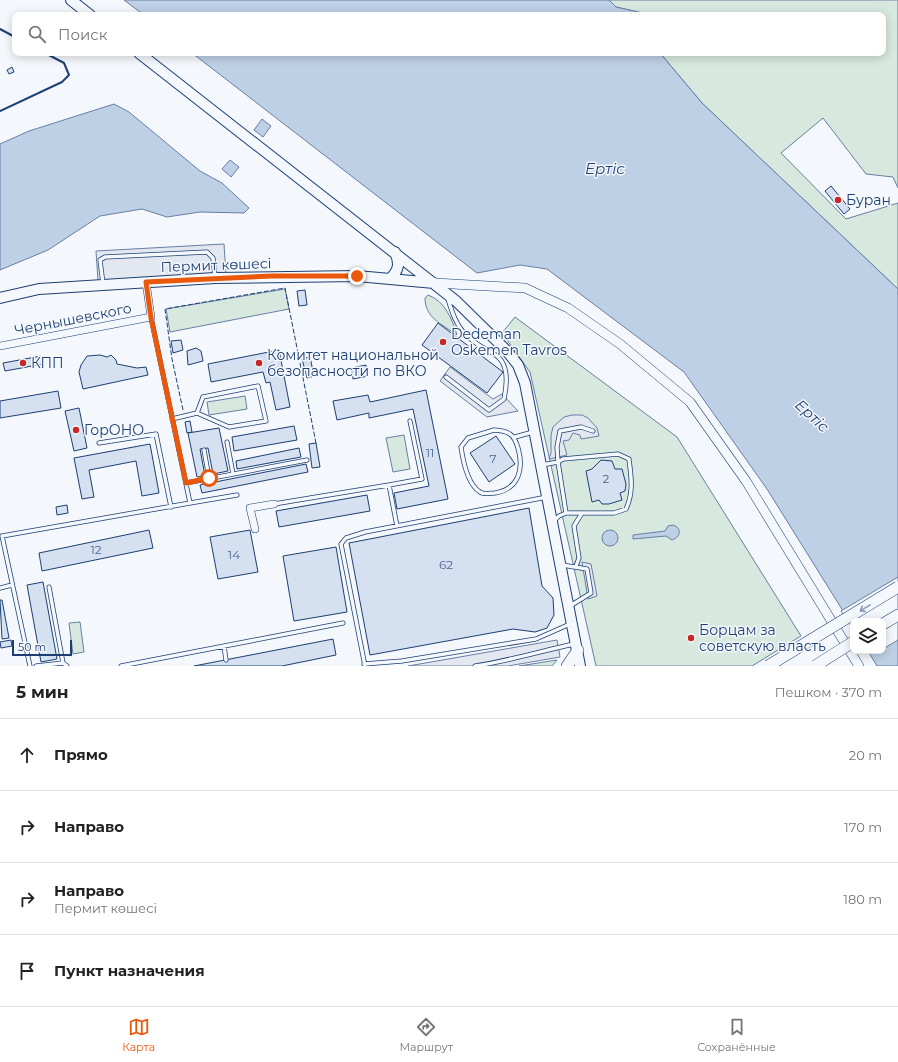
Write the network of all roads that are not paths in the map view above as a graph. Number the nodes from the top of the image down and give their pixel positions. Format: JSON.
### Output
{"nodes":[{"id":1,"x":70,"y":0,"type":"edge"},
{"id":2,"x":86,"y":12,"type":"edge"},
{"id":3,"x":143,"y":56,"type":"edge"},
{"id":4,"x":395,"y":252,"type":"junction"},
{"id":5,"x":215,"y":278,"type":"junction"},
{"id":6,"x":390,"y":279,"type":"junction"},
{"id":7,"x":146,"y":282,"type":"junction"},
{"id":8,"x":435,"y":283,"type":"junction"},
{"id":9,"x":103,"y":285,"type":"junction"},
{"id":10,"x":445,"y":292,"type":"junction"},
{"id":11,"x":0,"y":298,"type":"edge"},
{"id":12,"x":151,"y":318,"type":"junction"},
{"id":13,"x":0,"y":346,"type":"edge"},
{"id":14,"x":446,"y":377,"type":"dead end"},
{"id":15,"x":197,"y":413,"type":"junction"},
{"id":16,"x":172,"y":419,"type":"junction"},
{"id":17,"x":410,"y":421,"type":"dead end"},
{"id":18,"x":534,"y":432,"type":"junction"},
{"id":19,"x":593,"y":432,"type":"dead end"},
{"id":20,"x":515,"y":437,"type":"junction"},
{"id":21,"x":227,"y":442,"type":"dead end"},
{"id":22,"x":99,"y":443,"type":"dead end"},
{"id":23,"x":204,"y":450,"type":"dead end"},
{"id":24,"x":307,"y":460,"type":"dead end"},
{"id":25,"x":558,"y":462,"type":"junction"},
{"id":26,"x":541,"y":465,"type":"junction"},
{"id":27,"x":233,"y":474,"type":"junction"},
{"id":28,"x":209,"y":478,"type":"junction"},
{"id":29,"x":186,"y":483,"type":"junction"},
{"id":30,"x":389,"y":485,"type":"junction"},
{"id":31,"x":237,"y":495,"type":"dead end"},
{"id":32,"x":548,"y":496,"type":"junction"},
{"id":33,"x":190,"y":503,"type":"junction"},
{"id":34,"x":274,"y":504,"type":"joint"},
{"id":35,"x":171,"y":507,"type":"junction"},
{"id":36,"x":566,"y":513,"type":"junction"},
{"id":37,"x":582,"y":513,"type":"junction"},
{"id":38,"x":553,"y":521,"type":"junction"},
{"id":39,"x":397,"y":526,"type":"junction"},
{"id":40,"x":255,"y":529,"type":"dead end"},
{"id":41,"x":1,"y":536,"type":"edge"},
{"id":42,"x":562,"y":565,"type":"junction"},
{"id":43,"x":576,"y":566,"type":"junction"},
{"id":44,"x":12,"y":585,"type":"junction"},
{"id":45,"x":49,"y":587,"type":"dead end"},
{"id":46,"x":898,"y":587,"type":"edge"},
{"id":47,"x":0,"y":588,"type":"edge"},
{"id":48,"x":570,"y":606,"type":"junction"},
{"id":49,"x":898,"y":615,"type":"edge"},
{"id":50,"x":886,"y":622,"type":"edge"},
{"id":51,"x":343,"y":623,"type":"dead end"},
{"id":52,"x":573,"y":623,"type":"junction"},
{"id":53,"x":850,"y":644,"type":"edge"},
{"id":54,"x":224,"y":646,"type":"junction"},
{"id":55,"x":578,"y":647,"type":"junction"},
{"id":56,"x":226,"y":660,"type":"dead end"},
{"id":57,"x":63,"y":663,"type":"junction"},
{"id":58,"x":364,"y":665,"type":"edge"},
{"id":59,"x":581,"y":665,"type":"edge"},
{"id":60,"x":30,"y":666,"type":"edge"},
{"id":61,"x":36,"y":666,"type":"edge"},
{"id":62,"x":67,"y":666,"type":"edge"},
{"id":63,"x":121,"y":666,"type":"edge"},
{"id":64,"x":475,"y":666,"type":"edge"},
{"id":65,"x":567,"y":666,"type":"edge"},
{"id":66,"x":768,"y":666,"type":"edge"},
{"id":67,"x":815,"y":666,"type":"edge"},
{"id":68,"x":859,"y":666,"type":"edge"}],
"edges":[{"from":1,"to":2,"type":"main road"},
{"from":3,"to":4,"type":"main road"},
{"from":4,"to":6,"type":"main road"},
{"from":4,"to":8,"type":"main road"},
{"from":5,"to":6,"type":"main road","name":"Пермит көшесі"},
{"from":5,"to":7,"type":"main road","name":"Пермит көшесі"},
{"from":5,"to":9,"type":"lane"},
{"from":6,"to":8,"type":"main road","name":"Пермит көшесі"},
{"from":7,"to":9,"type":"main road","name":"Пермит көшесі"},
{"from":7,"to":12,"type":"street"},
{"from":8,"to":10,"type":"main road"},
{"from":8,"to":68,"type":"street"},
{"from":9,"to":11,"type":"main road","name":"Пермит көшесі"},
{"from":10,"to":14,"type":"lane"},
{"from":10,"to":18,"type":"main road"},
{"from":12,"to":13,"type":"street","name":"Чернышевского"},
{"from":12,"to":16,"type":"lane"},
{"from":15,"to":15,"type":"lane"},
{"from":15,"to":16,"type":"lane"},
{"from":16,"to":29,"type":"lane"},
{"from":17,"to":30,"type":"lane"},
{"from":18,"to":20,"type":"lane"},
{"from":18,"to":26,"type":"main road"},
{"from":19,"to":25,"type":"lane"},
{"from":20,"to":20,"type":"lane"},
{"from":21,"to":27,"type":"lane"},
{"from":22,"to":35,"type":"lane"},
{"from":23,"to":28,"type":"lane"},
{"from":24,"to":27,"type":"lane"},
{"from":25,"to":26,"type":"lane"},
{"from":25,"to":36,"type":"lane"},
{"from":25,"to":37,"type":"lane"},
{"from":26,"to":32,"type":"main road"},
{"from":27,"to":28,"type":"lane"},
{"from":28,"to":29,"type":"lane"},
{"from":29,"to":33,"type":"lane"},
{"from":30,"to":34,"type":"lane"},
{"from":30,"to":39,"type":"lane"},
{"from":31,"to":33,"type":"lane"},
{"from":32,"to":38,"type":"main road"},
{"from":32,"to":39,"type":"lane"},
{"from":33,"to":35,"type":"lane"},
{"from":34,"to":40,"type":"street"},
{"from":35,"to":41,"type":"lane"},
{"from":36,"to":37,"type":"lane"},
{"from":36,"to":38,"type":"lane"},
{"from":37,"to":43,"type":"lane"},
{"from":38,"to":42,"type":"main road"},
{"from":39,"to":58,"type":"lane"},
{"from":41,"to":44,"type":"lane"},
{"from":42,"to":43,"type":"lane"},
{"from":42,"to":48,"type":"main road"},
{"from":43,"to":48,"type":"lane"},
{"from":44,"to":47,"type":"lane"},
{"from":44,"to":60,"type":"lane"},
{"from":45,"to":57,"type":"lane"},
{"from":46,"to":66,"type":"main road","one_way":true,"bridge":true},
{"from":48,"to":52,"type":"main road"},
{"from":49,"to":50,"type":"main road"},
{"from":51,"to":54,"type":"lane"},
{"from":52,"to":55,"type":"main road"},
{"from":52,"to":58,"type":"lane"},
{"from":53,"to":67,"type":"main road","bridge":true},
{"from":54,"to":56,"type":"lane"},
{"from":54,"to":63,"type":"lane"},
{"from":55,"to":59,"type":"main road"},
{"from":55,"to":64,"type":"lane"},
{"from":55,"to":65,"type":"main road"},
{"from":57,"to":61,"type":"lane"},
{"from":57,"to":62,"type":"lane"}]}
